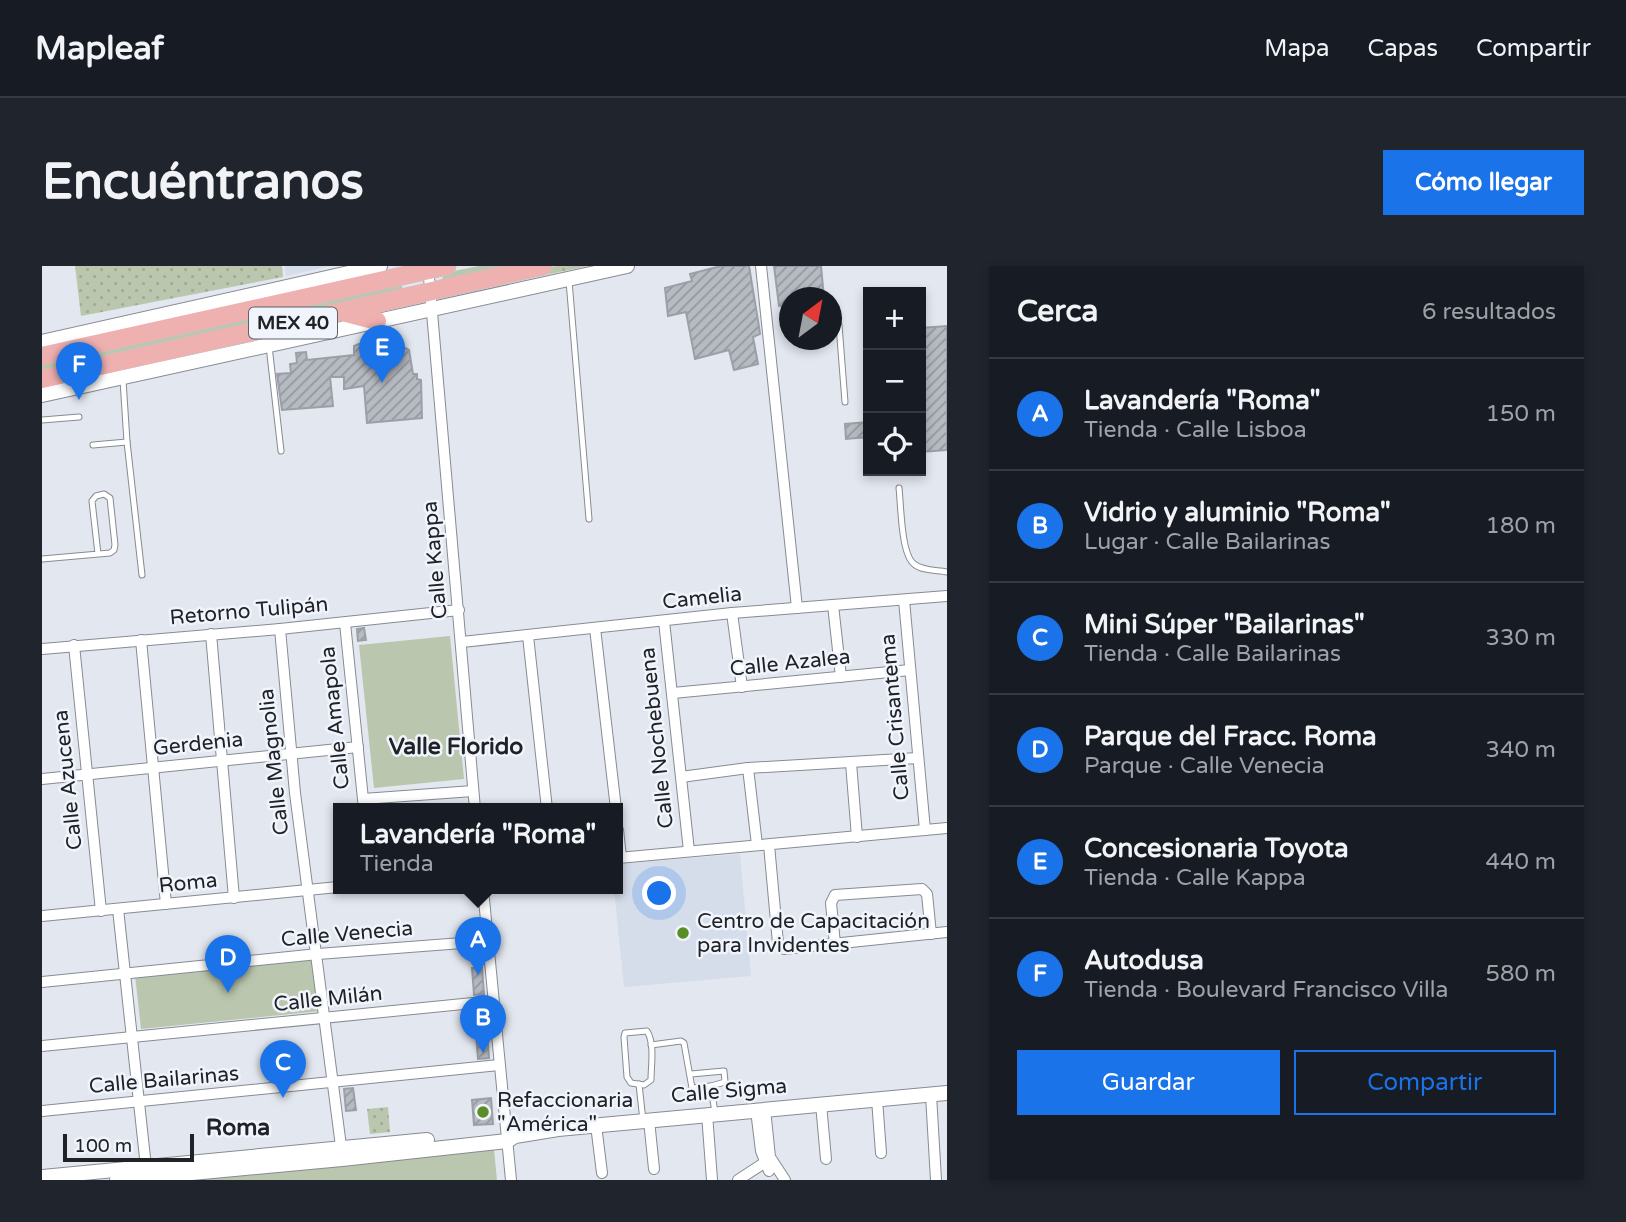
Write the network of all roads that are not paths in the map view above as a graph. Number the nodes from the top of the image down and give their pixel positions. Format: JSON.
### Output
{"nodes":[{"id":1,"x":380,"y":266,"type":"edge"},
{"id":2,"x":447,"y":266,"type":"edge"},
{"id":3,"x":543,"y":266,"type":"edge"},
{"id":4,"x":626,"y":266,"type":"edge"},
{"id":5,"x":761,"y":266,"type":"edge"},
{"id":6,"x":429,"y":268,"type":"edge"},
{"id":7,"x":569,"y":278,"type":"junction"},
{"id":8,"x":431,"y":300,"type":"junction"},
{"id":9,"x":342,"y":312,"type":"junction"},
{"id":10,"x":377,"y":321,"type":"junction"},
{"id":11,"x":42,"y":342,"type":"edge"},
{"id":12,"x":201,"y":345,"type":"junction"},
{"id":13,"x":270,"y":346,"type":"junction"},
{"id":14,"x":841,"y":350,"type":"edge"},
{"id":15,"x":42,"y":356,"type":"edge"},
{"id":16,"x":182,"y":365,"type":"junction"},
{"id":17,"x":123,"y":378,"type":"junction"},
{"id":18,"x":42,"y":379,"type":"edge"},
{"id":19,"x":42,"y":395,"type":"edge"},
{"id":20,"x":845,"y":402,"type":"dead end"},
{"id":21,"x":79,"y":417,"type":"dead end"},
{"id":22,"x":42,"y":420,"type":"edge"},
{"id":23,"x":127,"y":442,"type":"junction"},
{"id":24,"x":93,"y":445,"type":"dead end"},
{"id":25,"x":281,"y":451,"type":"dead end"},
{"id":26,"x":899,"y":488,"type":"dead end"},
{"id":27,"x":589,"y":519,"type":"dead end"},
{"id":28,"x":98,"y":554,"type":"junction"},
{"id":29,"x":42,"y":559,"type":"edge"},
{"id":30,"x":947,"y":572,"type":"edge"},
{"id":31,"x":142,"y":575,"type":"dead end"},
{"id":32,"x":947,"y":596,"type":"edge"},
{"id":33,"x":904,"y":600,"type":"junction"},
{"id":34,"x":833,"y":605,"type":"junction"},
{"id":35,"x":797,"y":608,"type":"junction"},
{"id":36,"x":459,"y":610,"type":"junction"},
{"id":37,"x":732,"y":613,"type":"junction"},
{"id":38,"x":664,"y":621,"type":"junction"},
{"id":39,"x":345,"y":623,"type":"junction"},
{"id":40,"x":595,"y":628,"type":"junction"},
{"id":41,"x":280,"y":629,"type":"junction"},
{"id":42,"x":211,"y":634,"type":"junction"},
{"id":43,"x":528,"y":636,"type":"junction"},
{"id":44,"x":141,"y":640,"type":"junction"},
{"id":45,"x":462,"y":642,"type":"junction"},
{"id":46,"x":74,"y":645,"type":"junction"},
{"id":47,"x":42,"y":649,"type":"edge"},
{"id":48,"x":910,"y":670,"type":"junction"},
{"id":49,"x":841,"y":677,"type":"junction"},
{"id":50,"x":742,"y":687,"type":"junction"},
{"id":51,"x":673,"y":693,"type":"junction"},
{"id":52,"x":358,"y":747,"type":"junction"},
{"id":53,"x":292,"y":754,"type":"junction"},
{"id":54,"x":918,"y":758,"type":"junction"},
{"id":55,"x":222,"y":761,"type":"junction"},
{"id":56,"x":851,"y":763,"type":"junction"},
{"id":57,"x":153,"y":768,"type":"junction"},
{"id":58,"x":748,"y":768,"type":"junction"},
{"id":59,"x":87,"y":774,"type":"junction"},
{"id":60,"x":681,"y":777,"type":"junction"},
{"id":61,"x":42,"y":779,"type":"edge"},
{"id":62,"x":473,"y":791,"type":"junction"},
{"id":63,"x":364,"y":803,"type":"edge"},
{"id":64,"x":372,"y":803,"type":"edge"},
{"id":65,"x":474,"y":803,"type":"edge"},
{"id":66,"x":546,"y":803,"type":"edge"},
{"id":67,"x":615,"y":803,"type":"edge"},
{"id":68,"x":947,"y":828,"type":"edge"},
{"id":69,"x":925,"y":830,"type":"junction"},
{"id":70,"x":857,"y":837,"type":"junction"},
{"id":71,"x":763,"y":845,"type":"junction"},
{"id":72,"x":689,"y":851,"type":"junction"},
{"id":73,"x":623,"y":857,"type":"edge"},
{"id":74,"x":333,"y":888,"type":"edge"},
{"id":75,"x":309,"y":890,"type":"junction"},
{"id":76,"x":483,"y":894,"type":"edge"},
{"id":77,"x":234,"y":898,"type":"junction"},
{"id":78,"x":166,"y":904,"type":"junction"},
{"id":79,"x":118,"y":909,"type":"junction"},
{"id":80,"x":101,"y":911,"type":"junction"},
{"id":81,"x":42,"y":916,"type":"edge"},
{"id":82,"x":947,"y":932,"type":"edge"},
{"id":83,"x":931,"y":934,"type":"junction"},
{"id":84,"x":488,"y":941,"type":"junction"},
{"id":85,"x":835,"y":944,"type":"junction"},
{"id":86,"x":317,"y":954,"type":"junction"},
{"id":87,"x":125,"y":974,"type":"junction"},
{"id":88,"x":42,"y":982,"type":"edge"},
{"id":89,"x":493,"y":1001,"type":"junction"},
{"id":90,"x":326,"y":1019,"type":"junction"},
{"id":91,"x":132,"y":1037,"type":"junction"},
{"id":92,"x":652,"y":1045,"type":"junction"},
{"id":93,"x":42,"y":1046,"type":"edge"},
{"id":94,"x":499,"y":1065,"type":"junction"},
{"id":95,"x":691,"y":1074,"type":"junction"},
{"id":96,"x":333,"y":1082,"type":"junction"},
{"id":97,"x":639,"y":1084,"type":"junction"},
{"id":98,"x":711,"y":1086,"type":"junction"},
{"id":99,"x":947,"y":1093,"type":"edge"},
{"id":100,"x":931,"y":1094,"type":"junction"},
{"id":101,"x":877,"y":1099,"type":"junction"},
{"id":102,"x":139,"y":1102,"type":"junction"},
{"id":103,"x":821,"y":1104,"type":"junction"},
{"id":104,"x":761,"y":1109,"type":"junction"},
{"id":105,"x":42,"y":1111,"type":"edge"},
{"id":106,"x":711,"y":1114,"type":"junction"},
{"id":107,"x":646,"y":1120,"type":"junction"},
{"id":108,"x":596,"y":1125,"type":"junction"},
{"id":109,"x":509,"y":1136,"type":"junction"},
{"id":110,"x":881,"y":1153,"type":"dead end"},
{"id":111,"x":342,"y":1154,"type":"junction"},
{"id":112,"x":826,"y":1159,"type":"dead end"},
{"id":113,"x":764,"y":1163,"type":"junction"},
{"id":114,"x":146,"y":1167,"type":"junction"},
{"id":115,"x":654,"y":1169,"type":"dead end"},
{"id":116,"x":601,"y":1173,"type":"dead end"},
{"id":117,"x":42,"y":1177,"type":"edge"},
{"id":118,"x":947,"y":1178,"type":"edge"},
{"id":119,"x":117,"y":1180,"type":"edge"},
{"id":120,"x":511,"y":1180,"type":"edge"},
{"id":121,"x":712,"y":1180,"type":"edge"},
{"id":122,"x":738,"y":1180,"type":"edge"},
{"id":123,"x":777,"y":1180,"type":"edge"},
{"id":124,"x":785,"y":1180,"type":"edge"},
{"id":125,"x":938,"y":1180,"type":"edge"}],
"edges":[{"from":1,"to":11,"type":"street"},
{"from":2,"to":6,"type":"main road","number":"MEX 40"},
{"from":3,"to":8,"type":"main road","number":"MEX 40"},
{"from":4,"to":7,"type":"street"},
{"from":5,"to":35,"type":"street"},
{"from":6,"to":8,"type":"street","name":"Calle Kappa"},
{"from":6,"to":15,"type":"main road","number":"MEX 40"},
{"from":7,"to":8,"type":"street"},
{"from":7,"to":27,"type":"lane"},
{"from":8,"to":9,"type":"main road","number":"MEX 40"},
{"from":8,"to":10,"type":"street"},
{"from":8,"to":36,"type":"street","name":"Calle Kappa"},
{"from":9,"to":10,"type":"main road"},
{"from":9,"to":12,"type":"main road","number":"MEX 40"},
{"from":10,"to":13,"type":"street"},
{"from":12,"to":16,"type":"main road"},
{"from":12,"to":18,"type":"main road","number":"MEX 40"},
{"from":13,"to":16,"type":"street"},
{"from":13,"to":25,"type":"lane"},
{"from":14,"to":20,"type":"lane"},
{"from":16,"to":17,"type":"street"},
{"from":17,"to":19,"type":"street"},
{"from":17,"to":23,"type":"lane"},
{"from":21,"to":22,"type":"lane"},
{"from":23,"to":24,"type":"lane"},
{"from":23,"to":31,"type":"lane"},
{"from":26,"to":30,"type":"lane"},
{"from":28,"to":28,"type":"lane"},
{"from":28,"to":29,"type":"lane"},
{"from":32,"to":33,"type":"street","name":"Camelia"},
{"from":33,"to":34,"type":"street","name":"Camelia"},
{"from":33,"to":48,"type":"street","name":"Calle Crisantema"},
{"from":34,"to":35,"type":"street","name":"Camelia"},
{"from":34,"to":49,"type":"street"},
{"from":35,"to":37,"type":"street","name":"Camelia"},
{"from":36,"to":39,"type":"street","name":"Retorno Tulipán"},
{"from":36,"to":45,"type":"street","name":"Calle Kappa"},
{"from":37,"to":38,"type":"street","name":"Camelia"},
{"from":37,"to":50,"type":"street"},
{"from":38,"to":40,"type":"street","name":"Camelia"},
{"from":38,"to":51,"type":"street","name":"Calle Nochebuena"},
{"from":39,"to":41,"type":"street","name":"Retorno Tulipán"},
{"from":39,"to":52,"type":"street","name":"Calle Amapola"},
{"from":40,"to":43,"type":"street","name":"Camelia"},
{"from":40,"to":67,"type":"street"},
{"from":41,"to":42,"type":"street","name":"Retorno Tulipán"},
{"from":41,"to":53,"type":"street","name":"Calle Magnolia"},
{"from":42,"to":44,"type":"street","name":"Retorno Tulipán"},
{"from":42,"to":55,"type":"street"},
{"from":43,"to":45,"type":"street","name":"Camelia"},
{"from":43,"to":66,"type":"street"},
{"from":44,"to":46,"type":"street","name":"Retorno Tulipán"},
{"from":44,"to":57,"type":"street"},
{"from":45,"to":62,"type":"street","name":"Calle Kappa"},
{"from":46,"to":47,"type":"street","name":"Retorno Tulipán"},
{"from":46,"to":59,"type":"street","name":"Calle Azucena"},
{"from":48,"to":49,"type":"street","name":"Calle Azalea"},
{"from":48,"to":54,"type":"street","name":"Calle Crisantema"},
{"from":49,"to":50,"type":"street","name":"Calle Azalea"},
{"from":50,"to":51,"type":"street","name":"Calle Azalea"},
{"from":51,"to":60,"type":"street","name":"Calle Nochebuena"},
{"from":52,"to":53,"type":"street","name":"Gerdenia"},
{"from":52,"to":63,"type":"street","name":"Calle Amapola"},
{"from":53,"to":55,"type":"street","name":"Gerdenia"},
{"from":53,"to":75,"type":"street","name":"Calle Magnolia"},
{"from":54,"to":56,"type":"street"},
{"from":54,"to":69,"type":"street","name":"Calle Crisantema"},
{"from":55,"to":57,"type":"street","name":"Gerdenia"},
{"from":55,"to":77,"type":"street"},
{"from":56,"to":58,"type":"street"},
{"from":56,"to":70,"type":"street"},
{"from":57,"to":59,"type":"street","name":"Gerdenia"},
{"from":57,"to":78,"type":"street"},
{"from":58,"to":60,"type":"street"},
{"from":58,"to":71,"type":"street"},
{"from":59,"to":61,"type":"street","name":"Gerdenia"},
{"from":59,"to":80,"type":"street","name":"Calle Azucena"},
{"from":60,"to":72,"type":"street","name":"Calle Nochebuena"},
{"from":62,"to":64,"type":"street"},
{"from":62,"to":65,"type":"street","name":"Calle Kappa"},
{"from":68,"to":69,"type":"street"},
{"from":69,"to":70,"type":"street"},
{"from":70,"to":71,"type":"street"},
{"from":71,"to":72,"type":"street"},
{"from":71,"to":85,"type":"street"},
{"from":72,"to":73,"type":"street"},
{"from":74,"to":75,"type":"street","name":"Roma"},
{"from":75,"to":77,"type":"street","name":"Roma"},
{"from":75,"to":86,"type":"street","name":"Calle Magnolia"},
{"from":76,"to":84,"type":"street"},
{"from":77,"to":78,"type":"street","name":"Roma"},
{"from":78,"to":79,"type":"street","name":"Roma"},
{"from":79,"to":80,"type":"street","name":"Roma"},
{"from":79,"to":87,"type":"street"},
{"from":80,"to":81,"type":"street","name":"Roma"},
{"from":82,"to":83,"type":"street"},
{"from":83,"to":85,"type":"street"},
{"from":83,"to":85,"type":"street"},
{"from":84,"to":86,"type":"street","name":"Calle Venecia"},
{"from":84,"to":89,"type":"street"},
{"from":86,"to":87,"type":"street","name":"Calle Venecia"},
{"from":86,"to":90,"type":"street","name":"Calle Magnolia"},
{"from":87,"to":88,"type":"street","name":"Calle Venecia"},
{"from":87,"to":91,"type":"street"},
{"from":89,"to":90,"type":"street","name":"Calle Milán"},
{"from":89,"to":94,"type":"street"},
{"from":90,"to":91,"type":"street","name":"Calle Milán"},
{"from":90,"to":96,"type":"street","name":"Calle Magnolia"},
{"from":91,"to":93,"type":"street","name":"Calle Milán"},
{"from":91,"to":102,"type":"street"},
{"from":92,"to":95,"type":"lane"},
{"from":92,"to":97,"type":"lane"},
{"from":92,"to":97,"type":"lane"},
{"from":94,"to":96,"type":"street","name":"Calle Bailarinas"},
{"from":94,"to":109,"type":"street"},
{"from":95,"to":98,"type":"lane"},
{"from":95,"to":98,"type":"lane"},
{"from":96,"to":102,"type":"street","name":"Calle Bailarinas"},
{"from":96,"to":111,"type":"street","name":"Calle Magnolia"},
{"from":97,"to":107,"type":"lane"},
{"from":98,"to":106,"type":"lane"},
{"from":99,"to":100,"type":"street","name":"Calle Sigma"},
{"from":100,"to":101,"type":"street","name":"Calle Sigma"},
{"from":100,"to":125,"type":"street"},
{"from":101,"to":103,"type":"street","name":"Calle Sigma"},
{"from":101,"to":110,"type":"street"},
{"from":102,"to":105,"type":"street","name":"Calle Bailarinas"},
{"from":102,"to":114,"type":"street"},
{"from":103,"to":104,"type":"street","name":"Calle Sigma"},
{"from":103,"to":112,"type":"street"},
{"from":104,"to":106,"type":"street","name":"Calle Sigma"},
{"from":104,"to":113,"type":"street"},
{"from":104,"to":124,"type":"street"},
{"from":106,"to":107,"type":"street","name":"Calle Sigma"},
{"from":106,"to":121,"type":"street"},
{"from":107,"to":108,"type":"street","name":"Calle Sigma"},
{"from":107,"to":115,"type":"street"},
{"from":108,"to":109,"type":"street","name":"Calle Sigma"},
{"from":108,"to":116,"type":"street"},
{"from":109,"to":111,"type":"street","name":"Calle Sigma"},
{"from":109,"to":120,"type":"street"},
{"from":111,"to":114,"type":"street"},
{"from":111,"to":119,"type":"street"},
{"from":113,"to":122,"type":"street"},
{"from":113,"to":123,"type":"street"},
{"from":114,"to":117,"type":"street"},
{"from":118,"to":125,"type":"street"}]}
